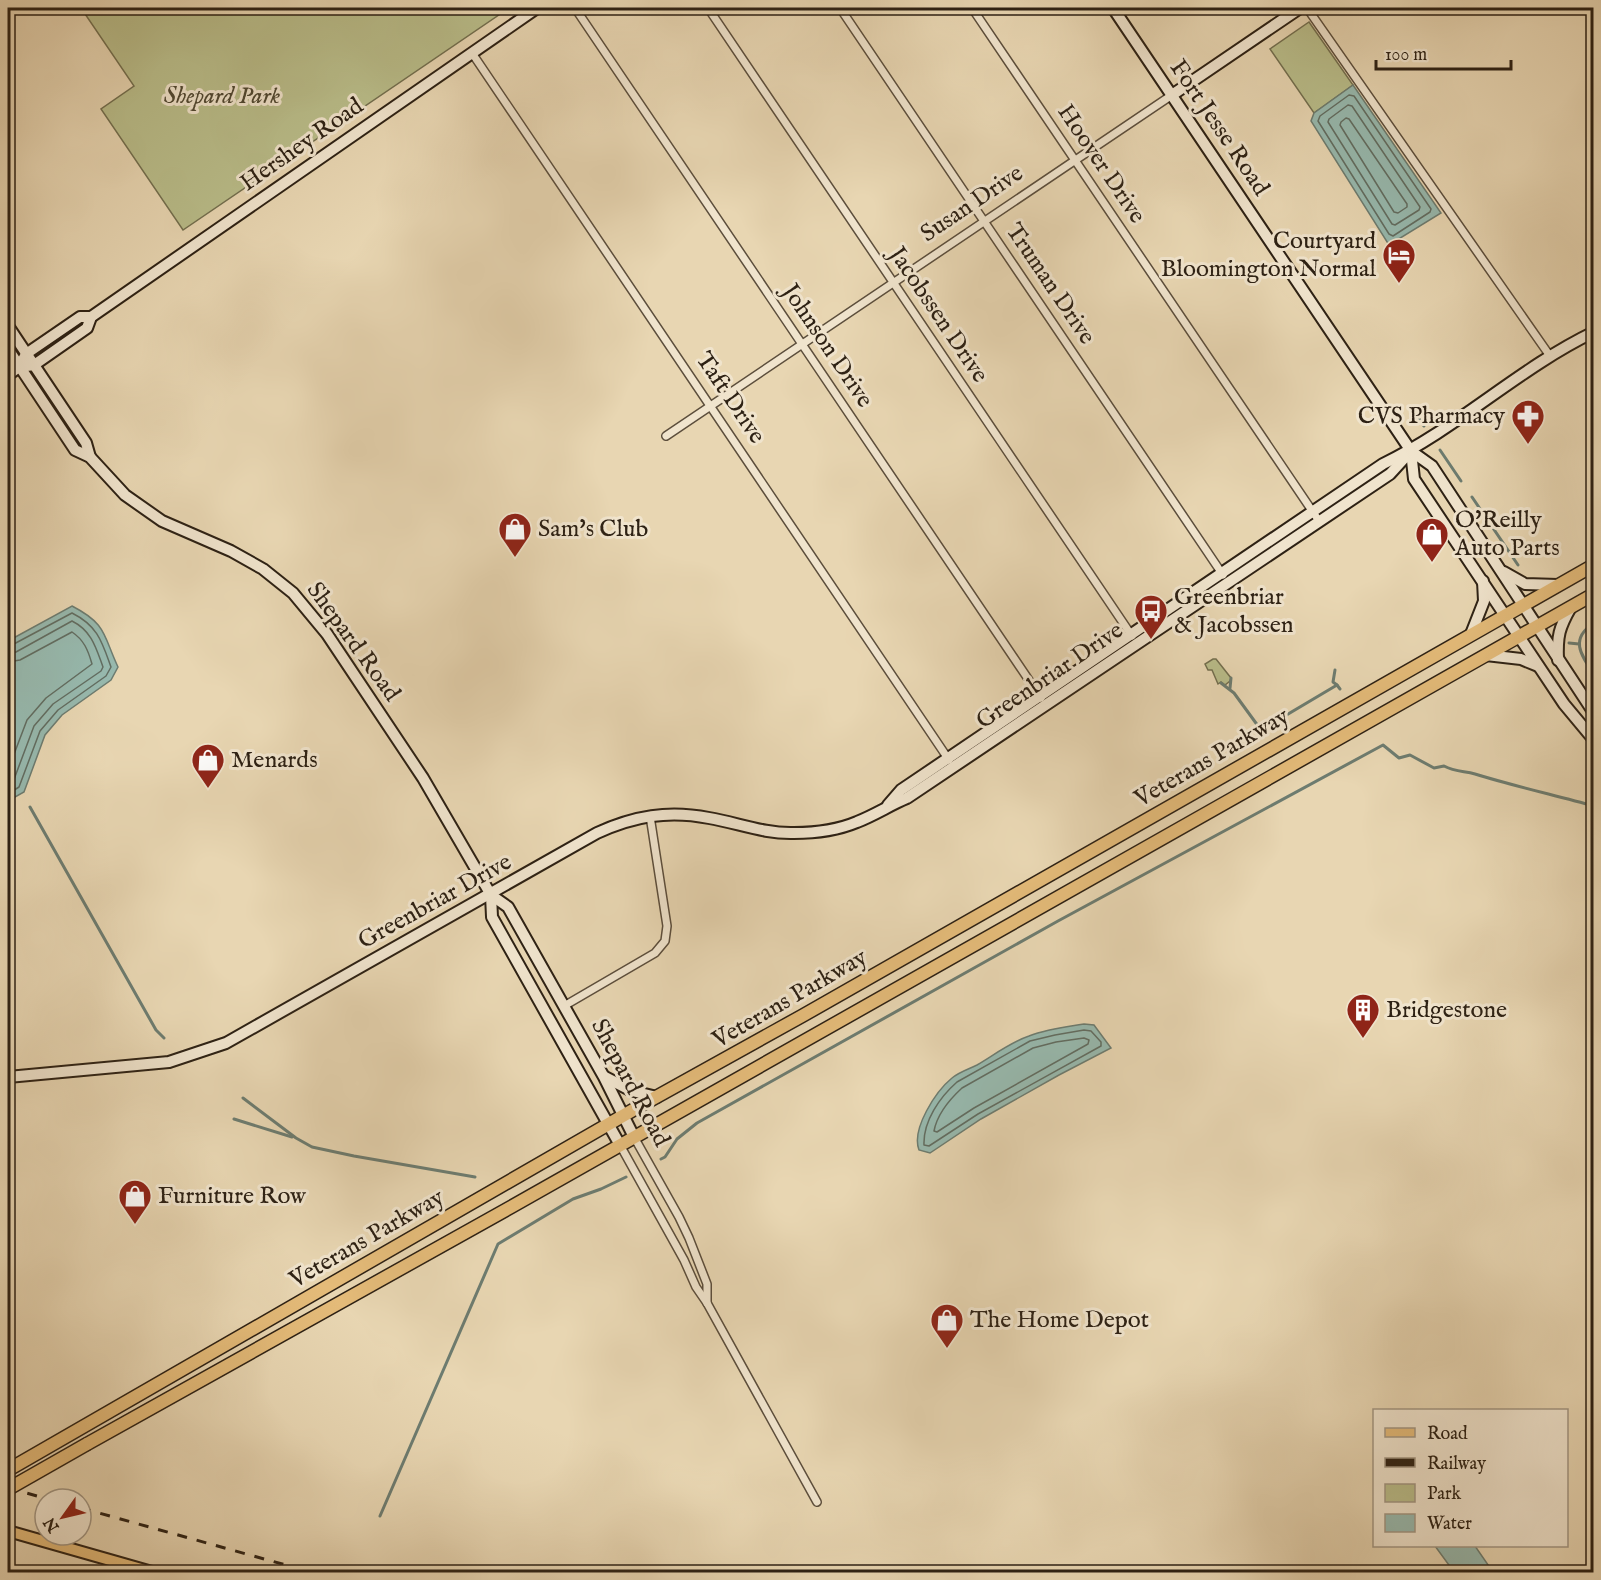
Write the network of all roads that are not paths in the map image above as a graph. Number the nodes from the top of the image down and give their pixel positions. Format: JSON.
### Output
{"nodes":[{"id":1,"x":537,"y":8,"type":"edge"},
{"id":2,"x":575,"y":8,"type":"edge"},
{"id":3,"x":708,"y":8,"type":"edge"},
{"id":4,"x":840,"y":8,"type":"edge"},
{"id":5,"x":972,"y":8,"type":"edge"},
{"id":6,"x":1113,"y":8,"type":"edge"},
{"id":7,"x":1300,"y":8,"type":"edge"},
{"id":8,"x":1307,"y":8,"type":"edge"},
{"id":9,"x":472,"y":52,"type":"junction"},
{"id":10,"x":1172,"y":95,"type":"junction"},
{"id":11,"x":1075,"y":160,"type":"junction"},
{"id":12,"x":984,"y":221,"type":"junction"},
{"id":13,"x":892,"y":283,"type":"junction"},
{"id":14,"x":91,"y":317,"type":"junction"},
{"id":15,"x":8,"y":326,"type":"edge"},
{"id":16,"x":1593,"y":332,"type":"edge"},
{"id":17,"x":802,"y":344,"type":"junction"},
{"id":18,"x":8,"y":349,"type":"edge"},
{"id":19,"x":26,"y":354,"type":"junction"},
{"id":20,"x":1550,"y":356,"type":"junction"},
{"id":21,"x":34,"y":365,"type":"junction"},
{"id":22,"x":19,"y":367,"type":"junction"},
{"id":23,"x":8,"y":375,"type":"edge"},
{"id":24,"x":711,"y":406,"type":"junction"},
{"id":25,"x":666,"y":436,"type":"dead end"},
{"id":26,"x":1411,"y":451,"type":"junction"},
{"id":27,"x":90,"y":458,"type":"junction"},
{"id":28,"x":1313,"y":511,"type":"junction"},
{"id":29,"x":1320,"y":521,"type":"junction"},
{"id":30,"x":1593,"y":565,"type":"edge"},
{"id":31,"x":1500,"y":570,"type":"junction"},
{"id":32,"x":1225,"y":578,"type":"junction"},
{"id":33,"x":1482,"y":580,"type":"junction"},
{"id":34,"x":1558,"y":585,"type":"junction"},
{"id":35,"x":1593,"y":594,"type":"edge"},
{"id":36,"x":1522,"y":605,"type":"junction"},
{"id":37,"x":1571,"y":607,"type":"junction"},
{"id":38,"x":1505,"y":615,"type":"junction"},
{"id":39,"x":1536,"y":627,"type":"junction"},
{"id":40,"x":1471,"y":634,"type":"junction"},
{"id":41,"x":1518,"y":636,"type":"junction"},
{"id":42,"x":1134,"y":639,"type":"junction"},
{"id":43,"x":1486,"y":654,"type":"junction"},
{"id":44,"x":1558,"y":660,"type":"junction"},
{"id":45,"x":1538,"y":666,"type":"junction"},
{"id":46,"x":1043,"y":701,"type":"junction"},
{"id":47,"x":1593,"y":713,"type":"edge"},
{"id":48,"x":1593,"y":740,"type":"edge"},
{"id":49,"x":951,"y":762,"type":"junction"},
{"id":50,"x":650,"y":816,"type":"junction"},
{"id":51,"x":491,"y":895,"type":"junction"},
{"id":52,"x":564,"y":1006,"type":"junction"},
{"id":53,"x":8,"y":1077,"type":"edge"},
{"id":54,"x":604,"y":1077,"type":"junction"},
{"id":55,"x":657,"y":1097,"type":"junction"},
{"id":56,"x":624,"y":1116,"type":"junction"},
{"id":57,"x":609,"y":1125,"type":"junction"},
{"id":58,"x":634,"y":1137,"type":"junction"},
{"id":59,"x":620,"y":1144,"type":"junction"},
{"id":60,"x":707,"y":1303,"type":"junction"},
{"id":61,"x":8,"y":1470,"type":"edge"},
{"id":62,"x":8,"y":1489,"type":"edge"},
{"id":63,"x":817,"y":1502,"type":"dead end"},
{"id":64,"x":8,"y":1531,"type":"edge"},
{"id":65,"x":152,"y":1572,"type":"edge"}],
"edges":[{"from":1,"to":9,"type":"main road","name":"Hershey Road"},
{"from":2,"to":17,"type":"street","name":"Johnson Drive"},
{"from":3,"to":13,"type":"street","name":"Jacobssen Drive"},
{"from":4,"to":12,"type":"street","name":"Truman Drive"},
{"from":5,"to":11,"type":"street","name":"Hoover Drive"},
{"from":6,"to":10,"type":"main road","name":"Fort Jesse Road"},
{"from":7,"to":10,"type":"main road","name":"Susan Drive"},
{"from":8,"to":20,"type":"street"},
{"from":9,"to":14,"type":"main road","name":"Hershey Road"},
{"from":9,"to":24,"type":"street","name":"Taft Drive"},
{"from":10,"to":11,"type":"street","name":"Susan Drive"},
{"from":10,"to":26,"type":"main road","name":"Fort Jesse Road"},
{"from":11,"to":12,"type":"street","name":"Susan Drive"},
{"from":11,"to":28,"type":"street","name":"Hoover Drive"},
{"from":12,"to":13,"type":"street","name":"Susan Drive"},
{"from":12,"to":32,"type":"street","name":"Truman Drive"},
{"from":13,"to":17,"type":"street","name":"Susan Drive"},
{"from":13,"to":42,"type":"street","name":"Jacobssen Drive"},
{"from":14,"to":19,"type":"main road","name":"Hershey Road"},
{"from":14,"to":21,"type":"main road","name":"Hershey Road"},
{"from":15,"to":19,"type":"main road","name":"Shepard Road"},
{"from":16,"to":20,"type":"main road","name":"Greenbriar Drive"},
{"from":17,"to":24,"type":"street","name":"Susan Drive"},
{"from":17,"to":46,"type":"street","name":"Johnson Drive"},
{"from":18,"to":22,"type":"main road","name":"Shepard Road"},
{"from":19,"to":21,"type":"main road","name":"Shepard Road"},
{"from":19,"to":22,"type":"main road","name":"Hershey Road"},
{"from":20,"to":26,"type":"main road","name":"Greenbriar Drive"},
{"from":21,"to":22,"type":"main road","name":"Hershey Road"},
{"from":21,"to":27,"type":"main road","name":"Shepard Road"},
{"from":22,"to":23,"type":"main road","name":"Hershey Road"},
{"from":22,"to":27,"type":"main road","name":"Shepard Road"},
{"from":24,"to":25,"type":"street","name":"Susan Drive"},
{"from":24,"to":49,"type":"street","name":"Taft Drive"},
{"from":26,"to":28,"type":"main road","name":"Greenbriar Drive"},
{"from":26,"to":29,"type":"main road","name":"Greenbriar Drive"},
{"from":26,"to":31,"type":"main road","name":"Fort Jesse Road"},
{"from":26,"to":33,"type":"main road","name":"Fort Jesse Road"},
{"from":27,"to":51,"type":"main road","name":"Shepard Road"},
{"from":28,"to":29,"type":"street","name":"Hoover Drive"},
{"from":28,"to":32,"type":"main road","name":"Greenbriar Drive"},
{"from":29,"to":32,"type":"main road","name":"Greenbriar Drive"},
{"from":30,"to":34,"type":"highway","name":"Veterans Parkway"},
{"from":31,"to":34,"type":"main road"},
{"from":31,"to":36,"type":"main road","name":"Fort Jesse Road"},
{"from":32,"to":42,"type":"main road","name":"Greenbriar Drive"},
{"from":33,"to":38,"type":"main road","name":"Fort Jesse Road"},
{"from":33,"to":40,"type":"main road"},
{"from":34,"to":36,"type":"highway","name":"Veterans Parkway"},
{"from":35,"to":37,"type":"highway","name":"Veterans Parkway"},
{"from":36,"to":38,"type":"highway","name":"Veterans Parkway"},
{"from":36,"to":39,"type":"main road","name":"Fort Jesse Road"},
{"from":37,"to":39,"type":"highway","name":"Veterans Parkway"},
{"from":37,"to":44,"type":"main road"},
{"from":38,"to":40,"type":"highway","name":"Veterans Parkway"},
{"from":38,"to":41,"type":"main road","name":"Fort Jesse Road"},
{"from":39,"to":41,"type":"highway","name":"Veterans Parkway"},
{"from":39,"to":44,"type":"main road","name":"Fort Jesse Road"},
{"from":40,"to":55,"type":"highway","name":"Veterans Parkway"},
{"from":41,"to":43,"type":"highway","name":"Veterans Parkway"},
{"from":41,"to":45,"type":"main road","name":"Fort Jesse Road"},
{"from":42,"to":46,"type":"main road","name":"Greenbriar Drive"},
{"from":43,"to":45,"type":"main road"},
{"from":43,"to":58,"type":"highway","name":"Veterans Parkway"},
{"from":44,"to":47,"type":"main road","name":"Fort Jesse Road"},
{"from":45,"to":48,"type":"main road","name":"Fort Jesse Road"},
{"from":46,"to":49,"type":"main road","name":"Greenbriar Drive"},
{"from":49,"to":50,"type":"main road","name":"Greenbriar Drive"},
{"from":50,"to":51,"type":"main road","name":"Greenbriar Drive"},
{"from":50,"to":52,"type":"street"},
{"from":51,"to":52,"type":"main road","name":"Shepard Road"},
{"from":51,"to":53,"type":"main road","name":"Greenbriar Drive"},
{"from":51,"to":57,"type":"main road","name":"Shepard Road"},
{"from":52,"to":54,"type":"main road","name":"Shepard Road"},
{"from":54,"to":55,"type":"main road"},
{"from":54,"to":56,"type":"main road","name":"Shepard Road"},
{"from":55,"to":56,"type":"highway","name":"Veterans Parkway"},
{"from":56,"to":57,"type":"highway","name":"Veterans Parkway"},
{"from":56,"to":58,"type":"main road","name":"Shepard Road"},
{"from":57,"to":59,"type":"main road","name":"Shepard Road"},
{"from":57,"to":61,"type":"highway","name":"Veterans Parkway"},
{"from":58,"to":59,"type":"highway","name":"Veterans Parkway"},
{"from":58,"to":60,"type":"street","name":"Shepard Road"},
{"from":59,"to":60,"type":"street","name":"Shepard Road"},
{"from":59,"to":62,"type":"highway","name":"Veterans Parkway","bridge":true},
{"from":60,"to":63,"type":"street","name":"Shepard Road"},
{"from":64,"to":65,"type":"main road"}]}
